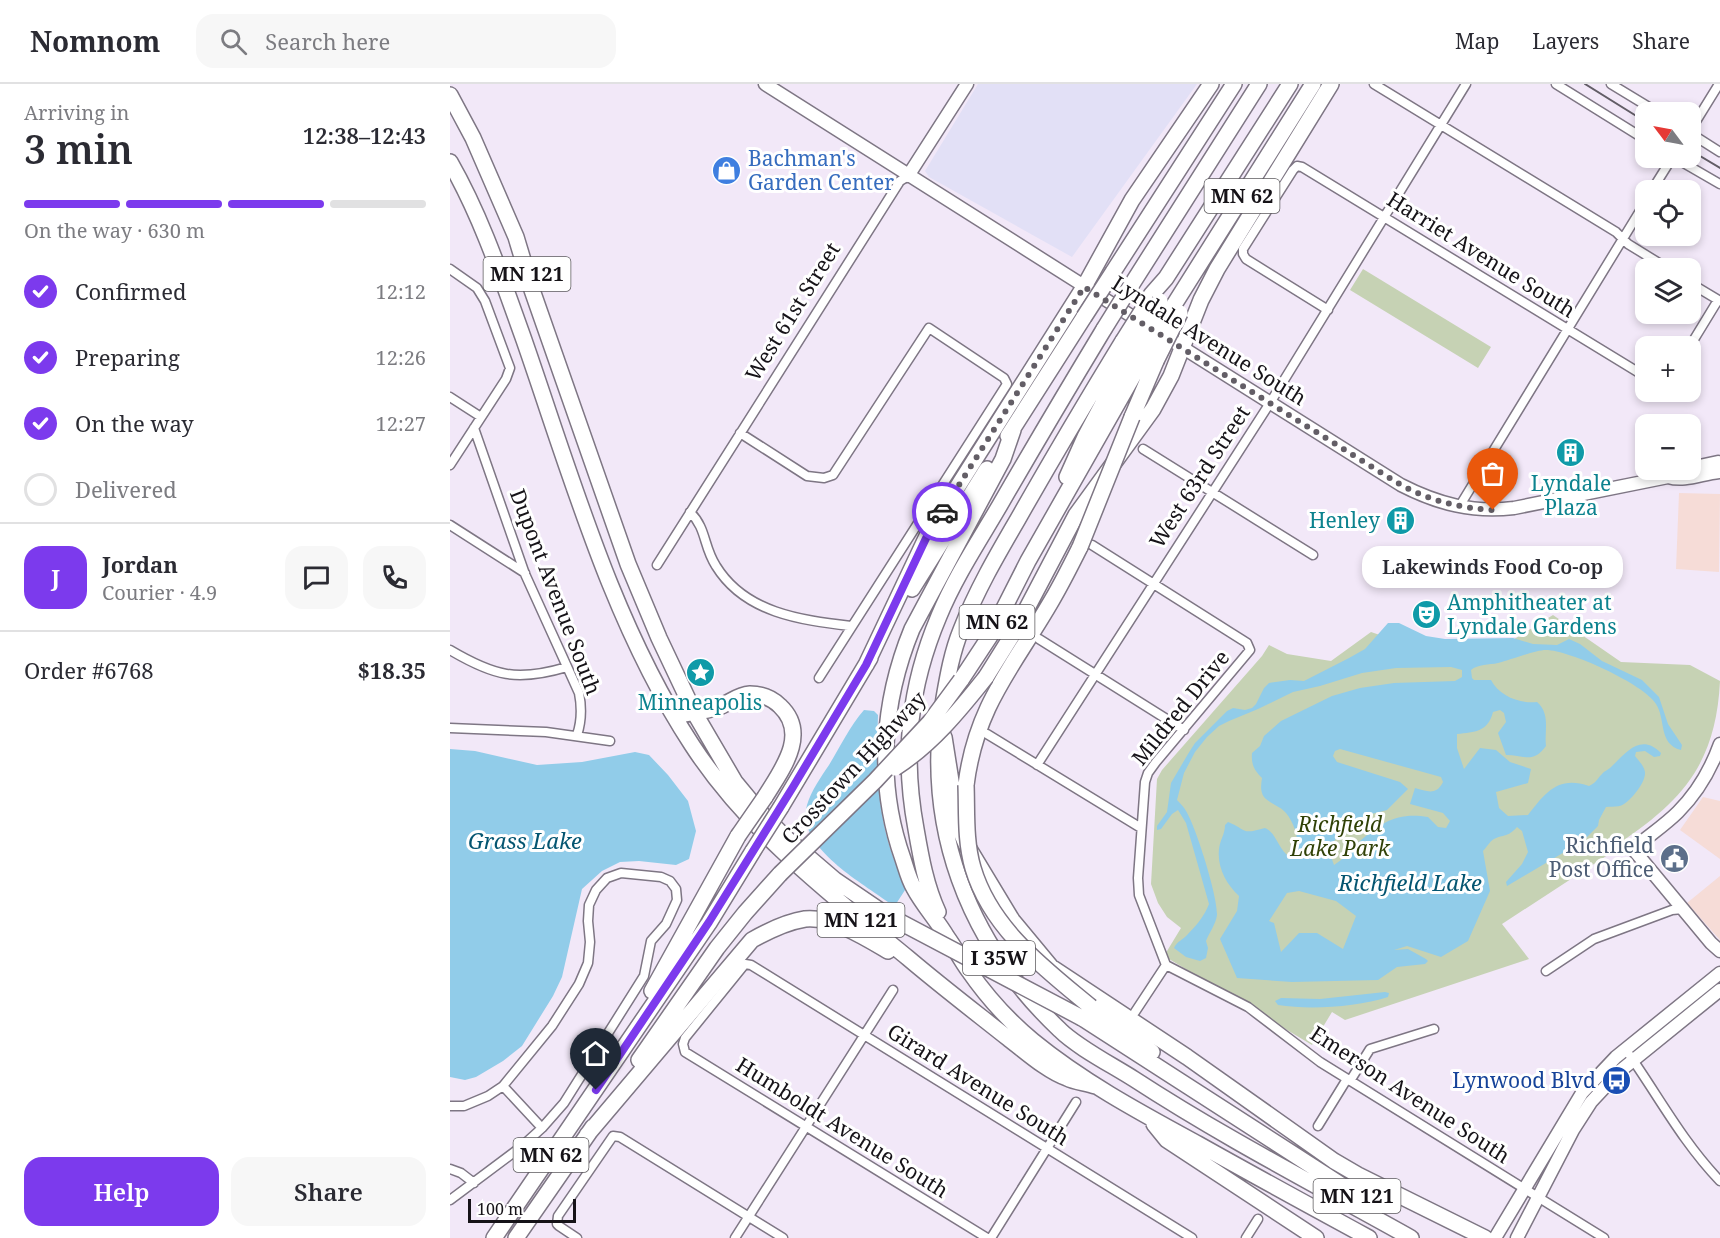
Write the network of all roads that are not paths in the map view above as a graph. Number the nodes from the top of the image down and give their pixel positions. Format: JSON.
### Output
{"nodes":[{"id":1,"x":765,"y":84,"type":"edge"},
{"id":2,"x":967,"y":84,"type":"edge"},
{"id":3,"x":1211,"y":84,"type":"edge"},
{"id":4,"x":1234,"y":84,"type":"edge"},
{"id":5,"x":1259,"y":84,"type":"edge"},
{"id":6,"x":1290,"y":84,"type":"edge"},
{"id":7,"x":1313,"y":84,"type":"edge"},
{"id":8,"x":1331,"y":84,"type":"edge"},
{"id":9,"x":1374,"y":84,"type":"edge"},
{"id":10,"x":1466,"y":84,"type":"edge"},
{"id":11,"x":1556,"y":84,"type":"edge"},
{"id":12,"x":1611,"y":84,"type":"edge"},
{"id":13,"x":1719,"y":84,"type":"edge"},
{"id":14,"x":450,"y":95,"type":"edge"},
{"id":15,"x":1641,"y":102,"type":"edge"},
{"id":16,"x":1701,"y":114,"type":"edge"},
{"id":17,"x":1441,"y":125,"type":"junction"},
{"id":18,"x":1635,"y":133,"type":"edge"},
{"id":19,"x":1701,"y":139,"type":"edge"},
{"id":20,"x":1720,"y":152,"type":"edge"},
{"id":21,"x":450,"y":162,"type":"edge"},
{"id":22,"x":1691,"y":168,"type":"edge"},
{"id":23,"x":908,"y":176,"type":"junction"},
{"id":24,"x":1720,"y":184,"type":"edge"},
{"id":25,"x":1384,"y":217,"type":"junction"},
{"id":26,"x":1635,"y":219,"type":"edge"},
{"id":27,"x":1623,"y":238,"type":"junction"},
{"id":28,"x":1651,"y":258,"type":"edge"},
{"id":29,"x":450,"y":269,"type":"edge"},
{"id":30,"x":1084,"y":287,"type":"junction"},
{"id":31,"x":1701,"y":289,"type":"edge"},
{"id":32,"x":1719,"y":300,"type":"edge"},
{"id":33,"x":1166,"y":304,"type":"junction"},
{"id":34,"x":1328,"y":310,"type":"junction"},
{"id":35,"x":1567,"y":329,"type":"junction"},
{"id":36,"x":1696,"y":336,"type":"edge"},
{"id":37,"x":1181,"y":346,"type":"junction"},
{"id":38,"x":1139,"y":351,"type":"junction"},
{"id":39,"x":1635,"y":370,"type":"edge"},
{"id":40,"x":450,"y":397,"type":"edge"},
{"id":41,"x":1270,"y":403,"type":"junction"},
{"id":42,"x":481,"y":417,"type":"junction"},
{"id":43,"x":474,"y":428,"type":"junction"},
{"id":44,"x":1013,"y":430,"type":"junction"},
{"id":45,"x":740,"y":433,"type":"junction"},
{"id":46,"x":1143,"y":449,"type":"dead end"},
{"id":47,"x":450,"y":465,"type":"edge"},
{"id":48,"x":1719,"y":467,"type":"edge"},
{"id":49,"x":1701,"y":468,"type":"edge"},
{"id":50,"x":1701,"y":474,"type":"edge"},
{"id":51,"x":1653,"y":480,"type":"edge"},
{"id":52,"x":1211,"y":492,"type":"junction"},
{"id":53,"x":1460,"y":507,"type":"junction"},
{"id":54,"x":690,"y":512,"type":"junction"},
{"id":55,"x":450,"y":525,"type":"edge"},
{"id":56,"x":1086,"y":546,"type":"junction"},
{"id":57,"x":1313,"y":555,"type":"dead end"},
{"id":58,"x":657,"y":565,"type":"dead end"},
{"id":59,"x":525,"y":573,"type":"junction"},
{"id":60,"x":1153,"y":584,"type":"junction"},
{"id":61,"x":851,"y":626,"type":"junction"},
{"id":62,"x":1039,"y":639,"type":"dead end"},
{"id":63,"x":450,"y":650,"type":"edge"},
{"id":64,"x":866,"y":665,"type":"junction"},
{"id":65,"x":567,"y":667,"type":"junction"},
{"id":66,"x":1095,"y":674,"type":"junction"},
{"id":67,"x":819,"y":678,"type":"dead end"},
{"id":68,"x":669,"y":706,"type":"junction"},
{"id":69,"x":718,"y":707,"type":"junction"},
{"id":70,"x":694,"y":712,"type":"junction"},
{"id":71,"x":940,"y":722,"type":"junction"},
{"id":72,"x":450,"y":728,"type":"edge"},
{"id":73,"x":1184,"y":730,"type":"junction"},
{"id":74,"x":987,"y":734,"type":"dead end"},
{"id":75,"x":578,"y":735,"type":"junction"},
{"id":76,"x":610,"y":741,"type":"dead end"},
{"id":77,"x":1720,"y":744,"type":"edge"},
{"id":78,"x":714,"y":748,"type":"junction"},
{"id":79,"x":1037,"y":765,"type":"junction"},
{"id":80,"x":875,"y":782,"type":"junction"},
{"id":81,"x":1141,"y":828,"type":"junction"},
{"id":82,"x":1683,"y":909,"type":"junction"},
{"id":83,"x":948,"y":937,"type":"junction"},
{"id":84,"x":1720,"y":951,"type":"edge"},
{"id":85,"x":1166,"y":965,"type":"junction"},
{"id":86,"x":1546,"y":971,"type":"dead end"},
{"id":87,"x":1720,"y":973,"type":"edge"},
{"id":88,"x":893,"y":990,"type":"dead end"},
{"id":89,"x":1720,"y":990,"type":"edge"},
{"id":90,"x":961,"y":1002,"type":"junction"},
{"id":91,"x":1087,"y":1012,"type":"junction"},
{"id":92,"x":1135,"y":1012,"type":"dead end"},
{"id":93,"x":1434,"y":1029,"type":"dead end"},
{"id":94,"x":864,"y":1035,"type":"junction"},
{"id":95,"x":683,"y":1044,"type":"joint"},
{"id":96,"x":1629,"y":1055,"type":"junction"},
{"id":97,"x":609,"y":1072,"type":"junction"},
{"id":98,"x":1348,"y":1080,"type":"junction"},
{"id":99,"x":503,"y":1086,"type":"junction"},
{"id":100,"x":1095,"y":1086,"type":"junction"},
{"id":101,"x":1076,"y":1102,"type":"dead end"},
{"id":102,"x":450,"y":1106,"type":"edge"},
{"id":103,"x":1149,"y":1117,"type":"junction"},
{"id":104,"x":806,"y":1126,"type":"junction"},
{"id":105,"x":1318,"y":1126,"type":"dead end"},
{"id":106,"x":542,"y":1128,"type":"junction"},
{"id":107,"x":587,"y":1135,"type":"junction"},
{"id":108,"x":1047,"y":1148,"type":"junction"},
{"id":109,"x":450,"y":1169,"type":"edge"},
{"id":110,"x":1720,"y":1181,"type":"edge"},
{"id":111,"x":474,"y":1183,"type":"junction"},
{"id":112,"x":1525,"y":1190,"type":"junction"},
{"id":113,"x":1538,"y":1198,"type":"junction"},
{"id":114,"x":450,"y":1200,"type":"edge"},
{"id":115,"x":749,"y":1217,"type":"junction"},
{"id":116,"x":1258,"y":1219,"type":"dead end"},
{"id":117,"x":494,"y":1238,"type":"edge"},
{"id":118,"x":516,"y":1238,"type":"edge"},
{"id":119,"x":577,"y":1238,"type":"edge"},
{"id":120,"x":735,"y":1238,"type":"edge"},
{"id":121,"x":783,"y":1238,"type":"edge"},
{"id":122,"x":989,"y":1238,"type":"edge"},
{"id":123,"x":1192,"y":1238,"type":"edge"},
{"id":124,"x":1246,"y":1238,"type":"edge"},
{"id":125,"x":1316,"y":1238,"type":"edge"},
{"id":126,"x":1369,"y":1238,"type":"edge"},
{"id":127,"x":1411,"y":1238,"type":"edge"},
{"id":128,"x":1416,"y":1238,"type":"edge"},
{"id":129,"x":1485,"y":1238,"type":"edge"},
{"id":130,"x":1495,"y":1238,"type":"edge"},
{"id":131,"x":1517,"y":1238,"type":"edge"},
{"id":132,"x":1604,"y":1238,"type":"edge"}],
"edges":[{"from":1,"to":23,"type":"main road","name":"Lyndale Avenue South"},
{"from":2,"to":23,"type":"main road","name":"West 61st Street"},
{"from":3,"to":30,"type":"highway"},
{"from":4,"to":44,"type":"highway","name":"Crosstown Highway","number":"MN 62","bridge":true},
{"from":5,"to":83,"type":"highway","number":"I 35W","bridge":true},
{"from":6,"to":33,"type":"highway","number":"I 35W"},
{"from":7,"to":33,"type":"highway","name":"Crosstown Highway","number":"MN 62"},
{"from":8,"to":37,"type":"highway"},
{"from":9,"to":17,"type":"street"},
{"from":10,"to":17,"type":"street","name":"West 63rd Street"},
{"from":11,"to":18,"type":"street"},
{"from":12,"to":15,"type":"street"},
{"from":13,"to":16,"type":"street"},
{"from":14,"to":70,"type":"highway","number":"MN 121"},
{"from":17,"to":25,"type":"street","name":"West 63rd Street"},
{"from":17,"to":27,"type":"street"},
{"from":19,"to":20,"type":"street"},
{"from":21,"to":68,"type":"highway","number":"MN 121"},
{"from":22,"to":24,"type":"street"},
{"from":23,"to":30,"type":"main road","name":"Lyndale Avenue South"},
{"from":23,"to":45,"type":"street","name":"West 61st Street"},
{"from":25,"to":34,"type":"street","name":"West 63rd Street"},
{"from":25,"to":34,"type":"street","name":"Harriet Avenue South"},
{"from":25,"to":35,"type":"street","name":"Harriet Avenue South"},
{"from":26,"to":27,"type":"street"},
{"from":27,"to":28,"type":"street"},
{"from":27,"to":35,"type":"street"},
{"from":29,"to":42,"type":"street"},
{"from":30,"to":37,"type":"main road","name":"Lyndale Avenue South"},
{"from":30,"to":64,"type":"highway"},
{"from":31,"to":32,"type":"street"},
{"from":32,"to":36,"type":"street"},
{"from":33,"to":38,"type":"highway","name":"Crosstown Highway","number":"MN 62","bridge":true},
{"from":33,"to":38,"type":"highway","number":"I 35W","bridge":true},
{"from":34,"to":41,"type":"street","name":"West 63rd Street"},
{"from":35,"to":39,"type":"street","name":"Harriet Avenue South"},
{"from":35,"to":53,"type":"street"},
{"from":37,"to":41,"type":"main road","name":"Lyndale Avenue South"},
{"from":37,"to":80,"type":"highway","bridge":true},
{"from":38,"to":56,"type":"highway","bridge":true},
{"from":38,"to":71,"type":"highway","number":"I 35W"},
{"from":38,"to":80,"type":"highway","name":"Crosstown Highway","number":"MN 62","bridge":true},
{"from":40,"to":42,"type":"street"},
{"from":41,"to":52,"type":"street","name":"West 63rd Street"},
{"from":41,"to":53,"type":"main road","name":"Lyndale Avenue South"},
{"from":42,"to":43,"type":"street"},
{"from":43,"to":47,"type":"street"},
{"from":43,"to":59,"type":"street","name":"Dupont Avenue South"},
{"from":44,"to":64,"type":"highway","name":"Crosstown Highway","number":"MN 62"},
{"from":44,"to":83,"type":"highway"},
{"from":45,"to":54,"type":"street","name":"West 61st Street"},
{"from":45,"to":61,"type":"street"},
{"from":46,"to":52,"type":"street"},
{"from":48,"to":49,"type":"main road","name":"Lyndale Avenue South"},
{"from":48,"to":50,"type":"main road","name":"Lyndale Avenue South"},
{"from":51,"to":53,"type":"main road","name":"Lyndale Avenue South"},
{"from":52,"to":57,"type":"street"},
{"from":52,"to":60,"type":"street","name":"West 63rd Street"},
{"from":54,"to":58,"type":"street","name":"West 61st Street"},
{"from":54,"to":61,"type":"street"},
{"from":55,"to":59,"type":"street"},
{"from":56,"to":60,"type":"street"},
{"from":56,"to":91,"type":"highway","bridge":true},
{"from":59,"to":65,"type":"street","name":"Dupont Avenue South"},
{"from":60,"to":66,"type":"street","name":"West 63rd Street"},
{"from":60,"to":73,"type":"street","name":"Mildred Drive"},
{"from":61,"to":67,"type":"street"},
{"from":62,"to":66,"type":"street"},
{"from":63,"to":65,"type":"street"},
{"from":64,"to":97,"type":"highway","name":"Crosstown Highway","number":"MN 62","bridge":true},
{"from":65,"to":75,"type":"street","name":"Dupont Avenue South"},
{"from":66,"to":73,"type":"street"},
{"from":66,"to":79,"type":"street","name":"West 63rd Street"},
{"from":68,"to":70,"type":"highway"},
{"from":68,"to":90,"type":"highway","number":"MN 121"},
{"from":69,"to":70,"type":"highway"},
{"from":69,"to":78,"type":"highway"},
{"from":69,"to":97,"type":"highway","bridge":true},
{"from":70,"to":78,"type":"highway","number":"MN 121"},
{"from":71,"to":127,"type":"highway","number":"I 35W"},
{"from":71,"to":129,"type":"highway"},
{"from":72,"to":75,"type":"street"},
{"from":73,"to":81,"type":"street","name":"Mildred Drive"},
{"from":74,"to":79,"type":"street"},
{"from":75,"to":76,"type":"street"},
{"from":77,"to":82,"type":"main road"},
{"from":78,"to":91,"type":"highway","number":"MN 121","bridge":true},
{"from":79,"to":81,"type":"street"},
{"from":80,"to":107,"type":"highway","name":"Crosstown Highway","number":"MN 62","bridge":true},
{"from":81,"to":85,"type":"street","name":"Mildred Drive"},
{"from":82,"to":84,"type":"main road"},
{"from":82,"to":86,"type":"street"},
{"from":83,"to":100,"type":"highway","number":"I 35W"},
{"from":85,"to":92,"type":"street"},
{"from":85,"to":98,"type":"street","name":"Emerson Avenue South"},
{"from":87,"to":96,"type":"main road"},
{"from":88,"to":94,"type":"street"},
{"from":89,"to":96,"type":"main road"},
{"from":90,"to":100,"type":"highway","number":"MN 121"},
{"from":90,"to":107,"type":"highway"},
{"from":91,"to":128,"type":"highway","number":"MN 121"},
{"from":93,"to":98,"type":"street"},
{"from":94,"to":95,"type":"street","name":"Girard Avenue South"},
{"from":94,"to":104,"type":"street"},
{"from":94,"to":108,"type":"street","name":"Girard Avenue South"},
{"from":95,"to":104,"type":"street","name":"Humboldt Avenue South"},
{"from":96,"to":110,"type":"street"},
{"from":96,"to":112,"type":"main road"},
{"from":96,"to":113,"type":"main road"},
{"from":97,"to":117,"type":"highway","name":"Crosstown Highway","number":"MN 62"},
{"from":98,"to":105,"type":"street"},
{"from":98,"to":112,"type":"street","name":"Emerson Avenue South"},
{"from":99,"to":102,"type":"street"},
{"from":99,"to":106,"type":"street"},
{"from":99,"to":106,"type":"street"},
{"from":100,"to":103,"type":"highway","number":"I 35W"},
{"from":101,"to":108,"type":"street"},
{"from":103,"to":125,"type":"highway"},
{"from":103,"to":126,"type":"highway","number":"I 35W"},
{"from":104,"to":115,"type":"street"},
{"from":104,"to":122,"type":"street","name":"Humboldt Avenue South"},
{"from":106,"to":111,"type":"street"},
{"from":107,"to":118,"type":"highway","name":"Crosstown Highway","number":"MN 62"},
{"from":108,"to":122,"type":"street"},
{"from":108,"to":123,"type":"street","name":"Girard Avenue South"},
{"from":109,"to":111,"type":"street"},
{"from":111,"to":114,"type":"street"},
{"from":112,"to":113,"type":"street","name":"Emerson Avenue South"},
{"from":112,"to":130,"type":"main road"},
{"from":113,"to":131,"type":"main road"},
{"from":113,"to":132,"type":"street","name":"Emerson Avenue South"},
{"from":115,"to":119,"type":"street"},
{"from":115,"to":120,"type":"street"},
{"from":115,"to":121,"type":"street"},
{"from":116,"to":124,"type":"street"}]}
